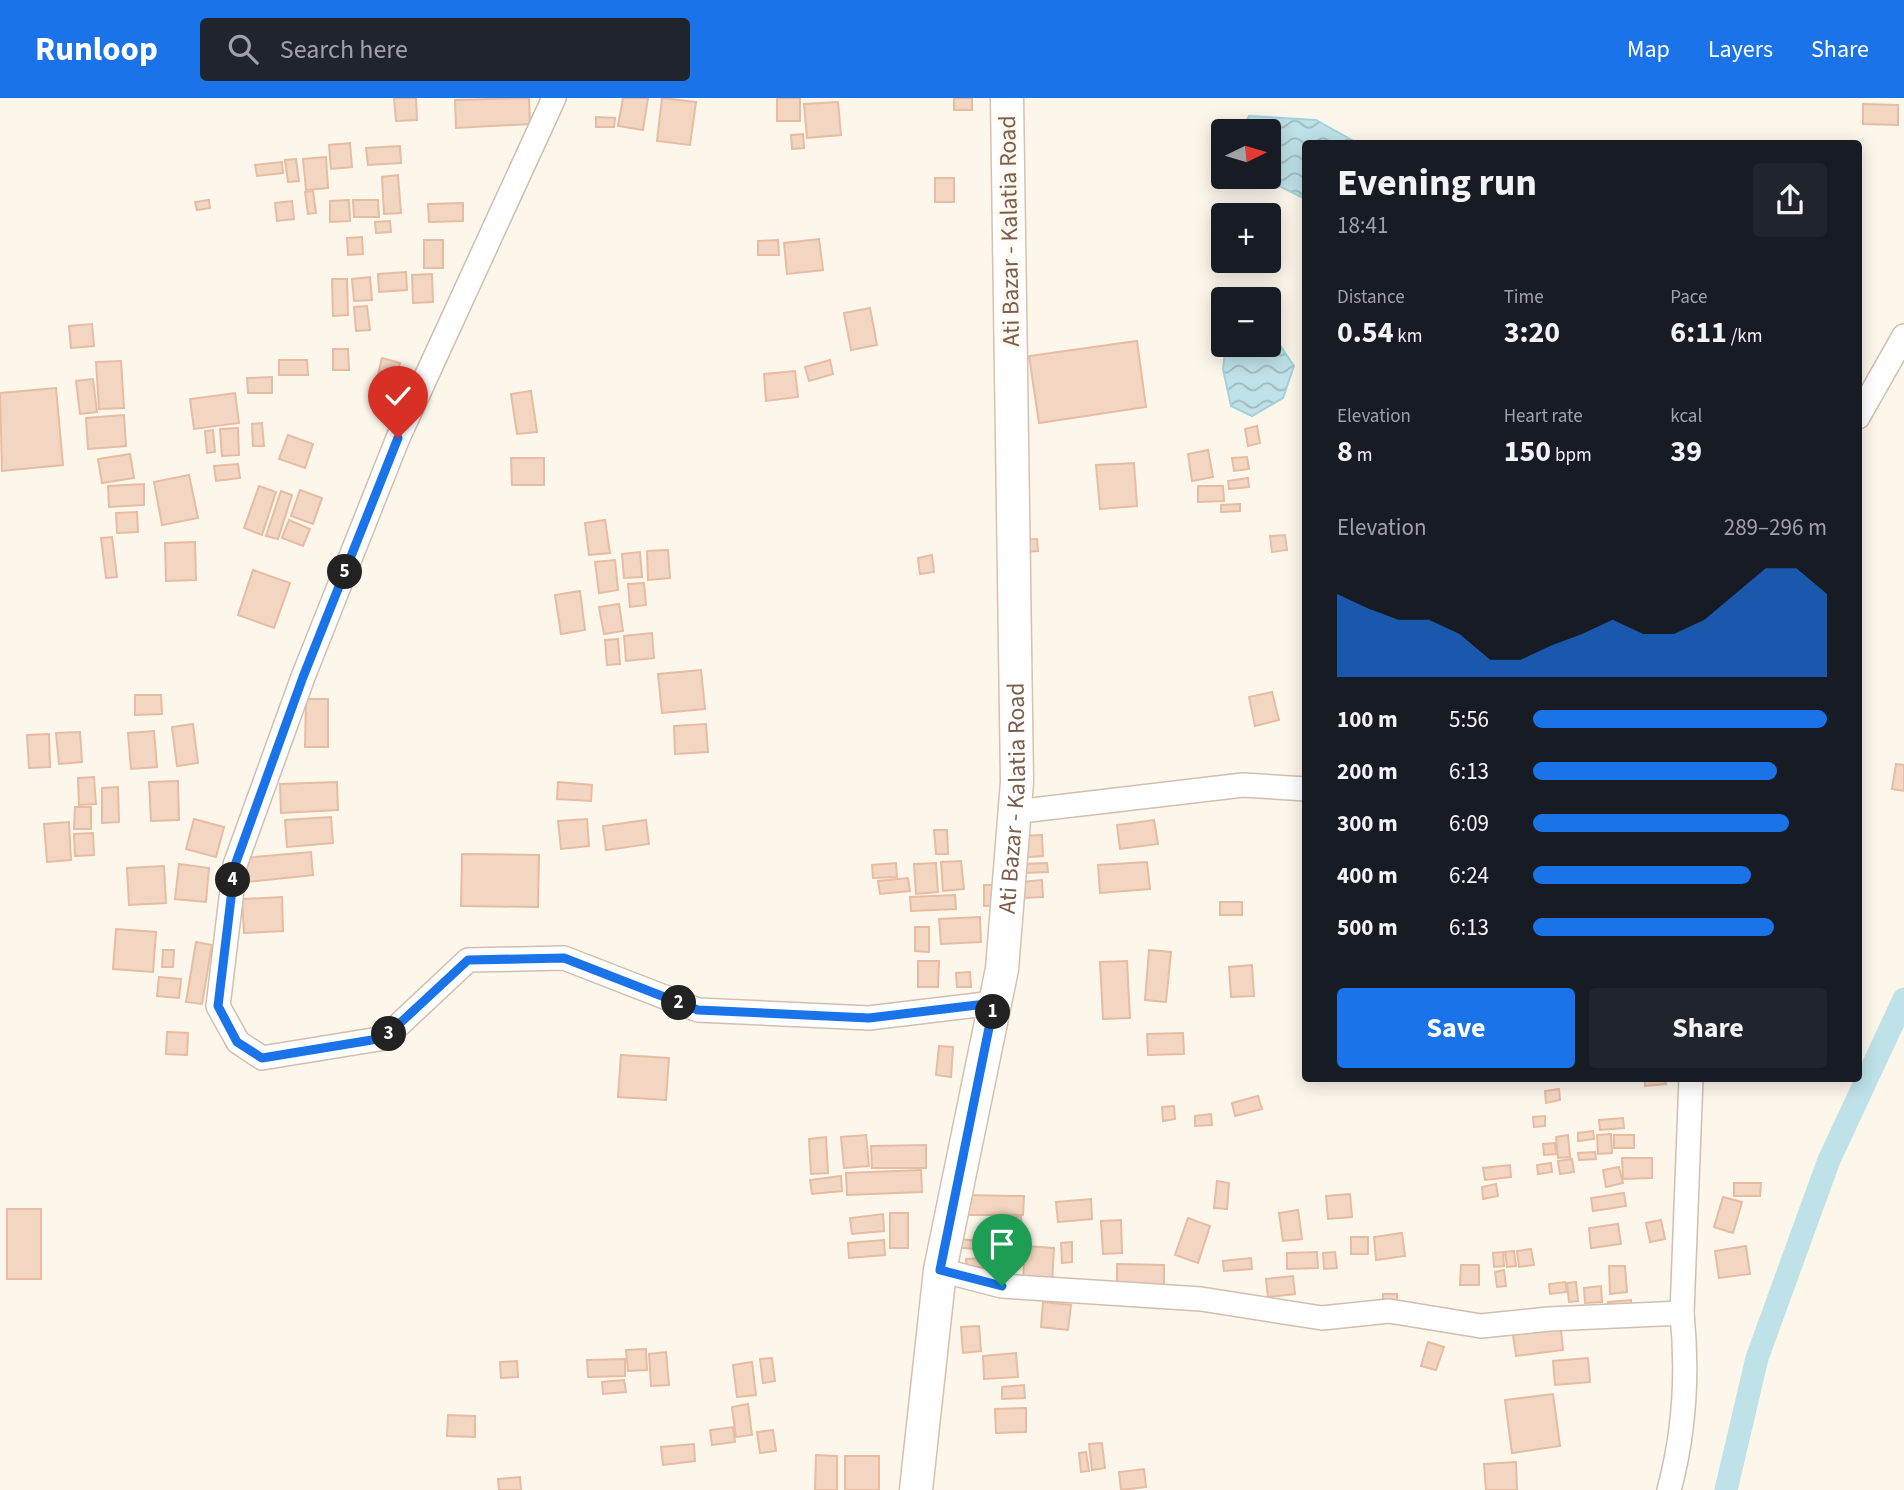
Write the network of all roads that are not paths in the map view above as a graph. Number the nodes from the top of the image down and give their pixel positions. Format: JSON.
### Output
{"nodes":[{"id":1,"x":554,"y":98,"type":"edge"},
{"id":2,"x":1007,"y":98,"type":"edge"},
{"id":3,"x":1904,"y":336,"type":"edge"},
{"id":4,"x":1866,"y":386,"type":"edge"},
{"id":5,"x":1302,"y":789,"type":"edge"},
{"id":6,"x":1014,"y":812,"type":"junction"},
{"id":7,"x":994,"y":1003,"type":"junction"},
{"id":8,"x":1691,"y":1082,"type":"edge"},
{"id":9,"x":940,"y":1270,"type":"junction"},
{"id":10,"x":1682,"y":1312,"type":"junction"},
{"id":11,"x":916,"y":1490,"type":"edge"},
{"id":12,"x":1669,"y":1490,"type":"edge"}],
"edges":[{"from":1,"to":7,"type":"street"},
{"from":2,"to":6,"type":"main road","name":"Ati Bazar - Kalatia Road"},
{"from":3,"to":4,"type":"street"},
{"from":5,"to":6,"type":"street"},
{"from":6,"to":7,"type":"main road","name":"Ati Bazar - Kalatia Road"},
{"from":7,"to":9,"type":"main road","name":"Ati Bazar - Kalatia Road"},
{"from":8,"to":10,"type":"street"},
{"from":9,"to":10,"type":"street"},
{"from":9,"to":11,"type":"main road","name":"Ati Bazar - Kalatia Road"},
{"from":10,"to":12,"type":"street"}]}
